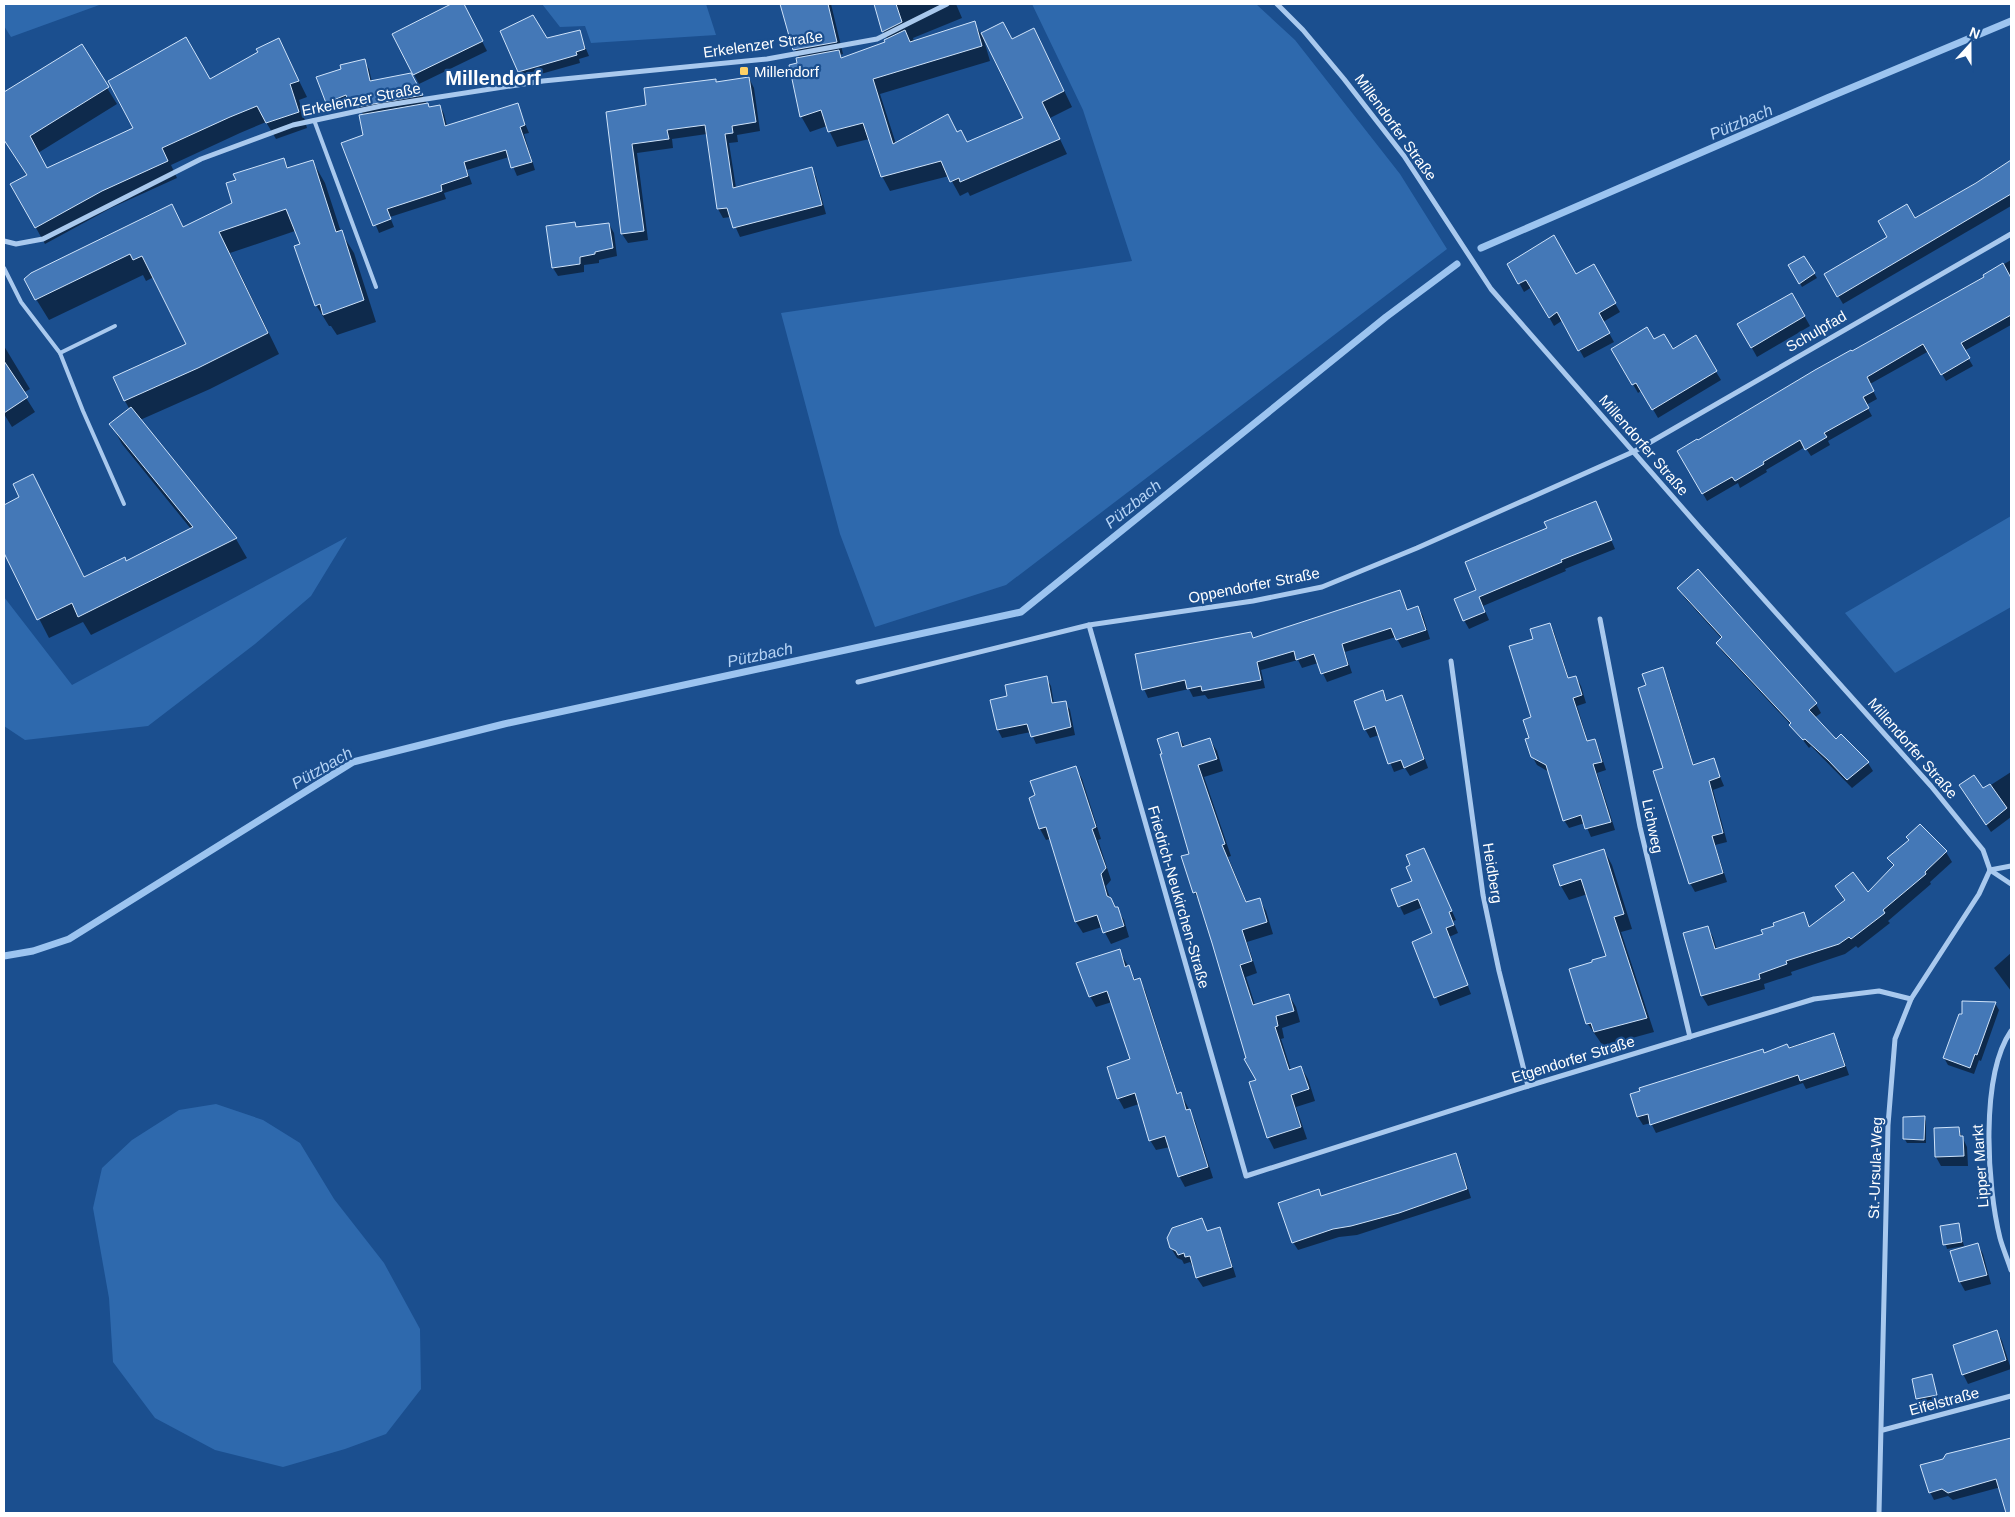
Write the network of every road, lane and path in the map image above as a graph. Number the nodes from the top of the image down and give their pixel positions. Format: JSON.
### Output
{"nodes":[{"id":1,"x":947,"y":4,"type":"edge"},
{"id":2,"x":1277,"y":4,"type":"edge"},
{"id":3,"x":314,"y":120,"type":"junction"},
{"id":4,"x":2011,"y":234,"type":"edge"},
{"id":5,"x":4,"y":242,"type":"edge"},
{"id":6,"x":4,"y":268,"type":"edge"},
{"id":7,"x":376,"y":287,"type":"dead end"},
{"id":8,"x":115,"y":326,"type":"dead end"},
{"id":9,"x":60,"y":353,"type":"junction"},
{"id":10,"x":1634,"y":451,"type":"junction"},
{"id":11,"x":124,"y":504,"type":"dead end"},
{"id":12,"x":1600,"y":619,"type":"dead end"},
{"id":13,"x":1089,"y":625,"type":"junction"},
{"id":14,"x":1451,"y":661,"type":"dead end"},
{"id":15,"x":858,"y":682,"type":"dead end"},
{"id":16,"x":2011,"y":866,"type":"edge"},
{"id":17,"x":1990,"y":870,"type":"junction"},
{"id":18,"x":2011,"y":884,"type":"edge"},
{"id":19,"x":1910,"y":1000,"type":"junction"},
{"id":20,"x":2011,"y":1031,"type":"edge"},
{"id":21,"x":1690,"y":1037,"type":"junction"},
{"id":22,"x":1528,"y":1086,"type":"junction"},
{"id":23,"x":1246,"y":1176,"type":"joint"},
{"id":24,"x":2011,"y":1270,"type":"edge"},
{"id":25,"x":2011,"y":1396,"type":"edge"},
{"id":26,"x":1883,"y":1430,"type":"junction"},
{"id":27,"x":1880,"y":1513,"type":"edge"}],
"edges":[{"from":1,"to":3,"type":"street","name":"Erkelenzer Straße"},
{"from":2,"to":10,"type":"street","name":"Millendorfer Straße"},
{"from":3,"to":5,"type":"street","name":"Erkelenzer Straße"},
{"from":3,"to":7,"type":"lane"},
{"from":4,"to":10,"type":"street","name":"Schulpfad"},
{"from":6,"to":9,"type":"lane"},
{"from":8,"to":9,"type":"lane"},
{"from":9,"to":11,"type":"lane"},
{"from":10,"to":13,"type":"street","name":"Oppendorfer Straße"},
{"from":10,"to":17,"type":"street","name":"Millendorfer Straße"},
{"from":12,"to":21,"type":"street","name":"Lichweg"},
{"from":13,"to":15,"type":"street","name":"Oppendorfer Straße"},
{"from":13,"to":23,"type":"street","name":"Friedrich-Neukirchen-Straße"},
{"from":14,"to":22,"type":"street","name":"Heidberg"},
{"from":16,"to":17,"type":"street"},
{"from":17,"to":18,"type":"street"},
{"from":17,"to":19,"type":"street","name":"St.-Ursula-Weg"},
{"from":19,"to":21,"type":"street","name":"Etgendorfer Straße"},
{"from":19,"to":26,"type":"street","name":"St.-Ursula-Weg"},
{"from":20,"to":24,"type":"street","name":"Lipper Markt"},
{"from":21,"to":22,"type":"street","name":"Etgendorfer Straße"},
{"from":22,"to":23,"type":"street","name":"Etgendorfer Straße"},
{"from":25,"to":26,"type":"street","name":"Eifelstraße"},
{"from":26,"to":27,"type":"street","name":"St.-Ursula-Weg"}]}
